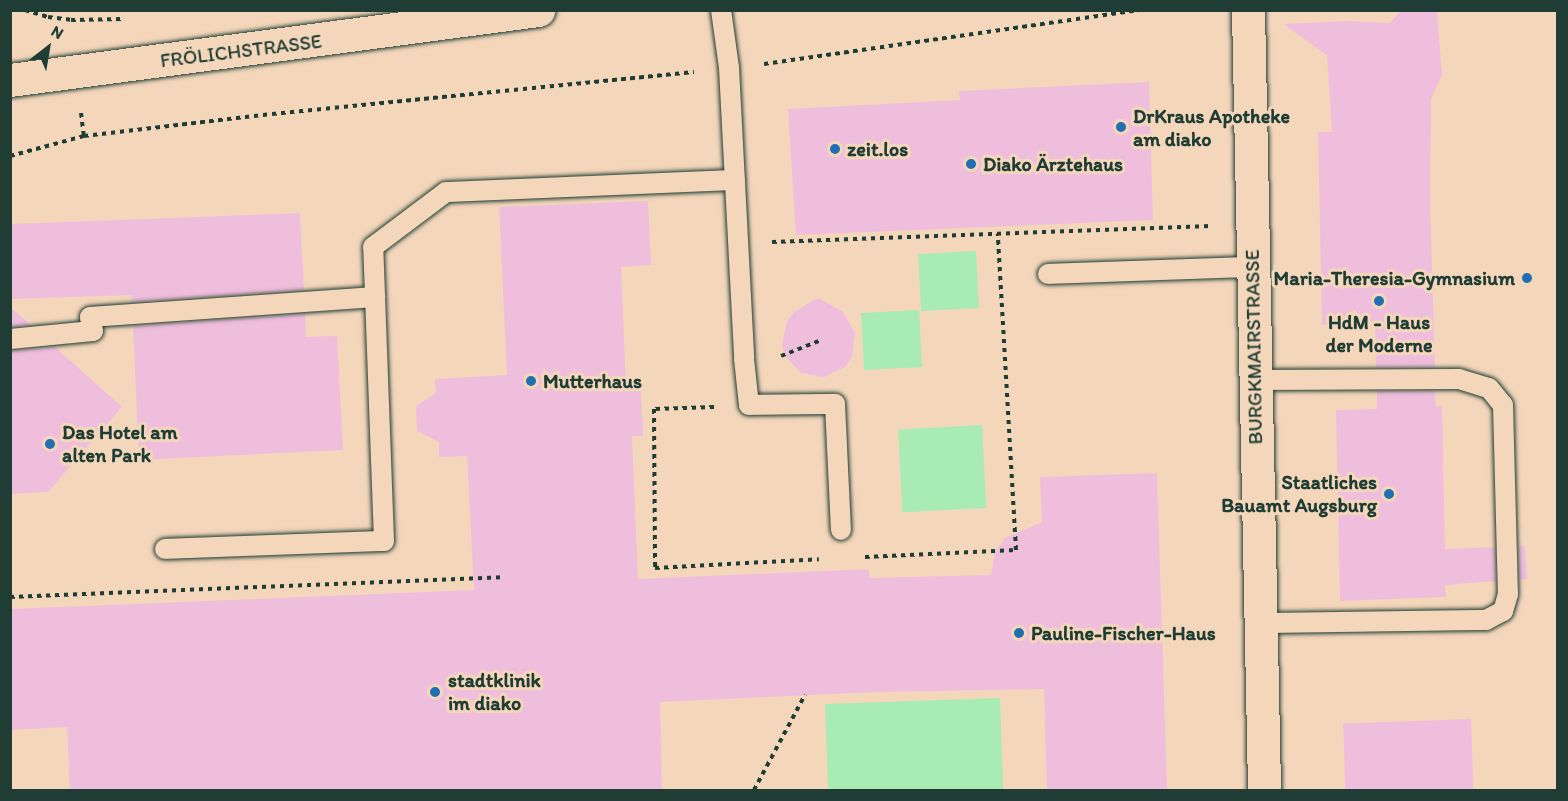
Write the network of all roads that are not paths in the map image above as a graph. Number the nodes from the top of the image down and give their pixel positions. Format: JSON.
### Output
{"nodes":[{"id":1,"x":538,"y":10,"type":"edge"},
{"id":2,"x":721,"y":10,"type":"edge"},
{"id":3,"x":1248,"y":10,"type":"edge"},
{"id":4,"x":472,"y":15,"type":"edge"},
{"id":5,"x":10,"y":80,"type":"edge"},
{"id":6,"x":735,"y":180,"type":"junction"},
{"id":7,"x":1252,"y":267,"type":"junction"},
{"id":8,"x":1048,"y":274,"type":"dead end"},
{"id":9,"x":375,"y":297,"type":"junction"},
{"id":10,"x":10,"y":339,"type":"edge"},
{"id":11,"x":1254,"y":381,"type":"junction"},
{"id":12,"x":841,"y":531,"type":"dead end"},
{"id":13,"x":165,"y":549,"type":"dead end"},
{"id":14,"x":1260,"y":623,"type":"junction"},
{"id":15,"x":1264,"y":790,"type":"edge"}],
"edges":[{"from":1,"to":4,"type":"street","name":"FRÖLICHSTRASSE"},
{"from":2,"to":6,"type":"lane"},
{"from":3,"to":7,"type":"street","name":"BURGKMAIRSTRASSE"},
{"from":4,"to":5,"type":"street","name":"FRÖLICHSTRASSE"},
{"from":6,"to":9,"type":"lane"},
{"from":6,"to":12,"type":"lane"},
{"from":7,"to":8,"type":"lane"},
{"from":7,"to":11,"type":"street","name":"BURGKMAIRSTRASSE"},
{"from":9,"to":10,"type":"lane"},
{"from":9,"to":13,"type":"lane"},
{"from":11,"to":14,"type":"street","name":"BURGKMAIRSTRASSE"},
{"from":11,"to":14,"type":"lane"},
{"from":14,"to":15,"type":"street","name":"BURGKMAIRSTRASSE"}]}
